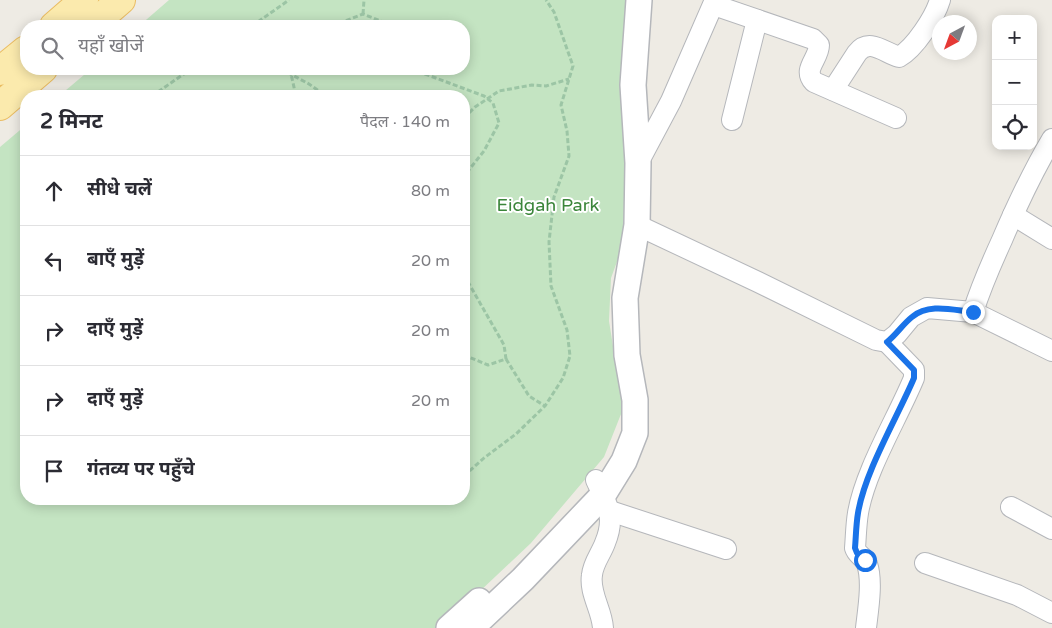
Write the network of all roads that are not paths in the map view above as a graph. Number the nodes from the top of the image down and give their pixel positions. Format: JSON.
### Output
{"nodes":[{"id":1,"x":84,"y":0,"type":"edge"},
{"id":2,"x":121,"y":0,"type":"edge"},
{"id":3,"x":639,"y":0,"type":"edge"},
{"id":4,"x":940,"y":0,"type":"edge"},
{"id":5,"x":714,"y":2,"type":"edge"},
{"id":6,"x":61,"y":20,"type":"edge"},
{"id":7,"x":98,"y":20,"type":"edge"},
{"id":8,"x":757,"y":20,"type":"junction"},
{"id":9,"x":20,"y":55,"type":"edge"},
{"id":10,"x":0,"y":71,"type":"edge"},
{"id":11,"x":36,"y":75,"type":"edge"},
{"id":12,"x":833,"y":90,"type":"junction"},
{"id":13,"x":0,"y":106,"type":"edge"},
{"id":14,"x":896,"y":118,"type":"dead end"},
{"id":15,"x":732,"y":120,"type":"dead end"},
{"id":16,"x":1052,"y":138,"type":"edge"},
{"id":17,"x":638,"y":164,"type":"junction"},
{"id":18,"x":1012,"y":215,"type":"junction"},
{"id":19,"x":637,"y":225,"type":"junction"},
{"id":20,"x":1052,"y":239,"type":"edge"},
{"id":21,"x":973,"y":312,"type":"junction"},
{"id":22,"x":887,"y":342,"type":"junction"},
{"id":23,"x":1052,"y":350,"type":"edge"},
{"id":24,"x":603,"y":495,"type":"junction"},
{"id":25,"x":1011,"y":507,"type":"dead end"},
{"id":26,"x":1052,"y":529,"type":"edge"},
{"id":27,"x":726,"y":549,"type":"dead end"},
{"id":28,"x":925,"y":563,"type":"dead end"},
{"id":29,"x":1052,"y":613,"type":"edge"},
{"id":30,"x":462,"y":626,"type":"edge"},
{"id":31,"x":603,"y":628,"type":"edge"},
{"id":32,"x":866,"y":628,"type":"edge"}],
"edges":[{"from":1,"to":6,"type":"main road"},
{"from":2,"to":7,"type":"main road"},
{"from":3,"to":17,"type":"street"},
{"from":4,"to":12,"type":"street"},
{"from":5,"to":8,"type":"street"},
{"from":5,"to":17,"type":"street"},
{"from":8,"to":12,"type":"street"},
{"from":8,"to":15,"type":"street"},
{"from":9,"to":10,"type":"main road"},
{"from":11,"to":13,"type":"main road"},
{"from":12,"to":14,"type":"street"},
{"from":16,"to":18,"type":"street"},
{"from":17,"to":19,"type":"street"},
{"from":18,"to":20,"type":"street"},
{"from":18,"to":21,"type":"street"},
{"from":19,"to":22,"type":"street"},
{"from":19,"to":24,"type":"street"},
{"from":21,"to":22,"type":"street"},
{"from":21,"to":23,"type":"street"},
{"from":22,"to":32,"type":"street"},
{"from":24,"to":27,"type":"street"},
{"from":24,"to":30,"type":"street"},
{"from":24,"to":31,"type":"street"},
{"from":25,"to":26,"type":"street"},
{"from":28,"to":29,"type":"street"}]}
